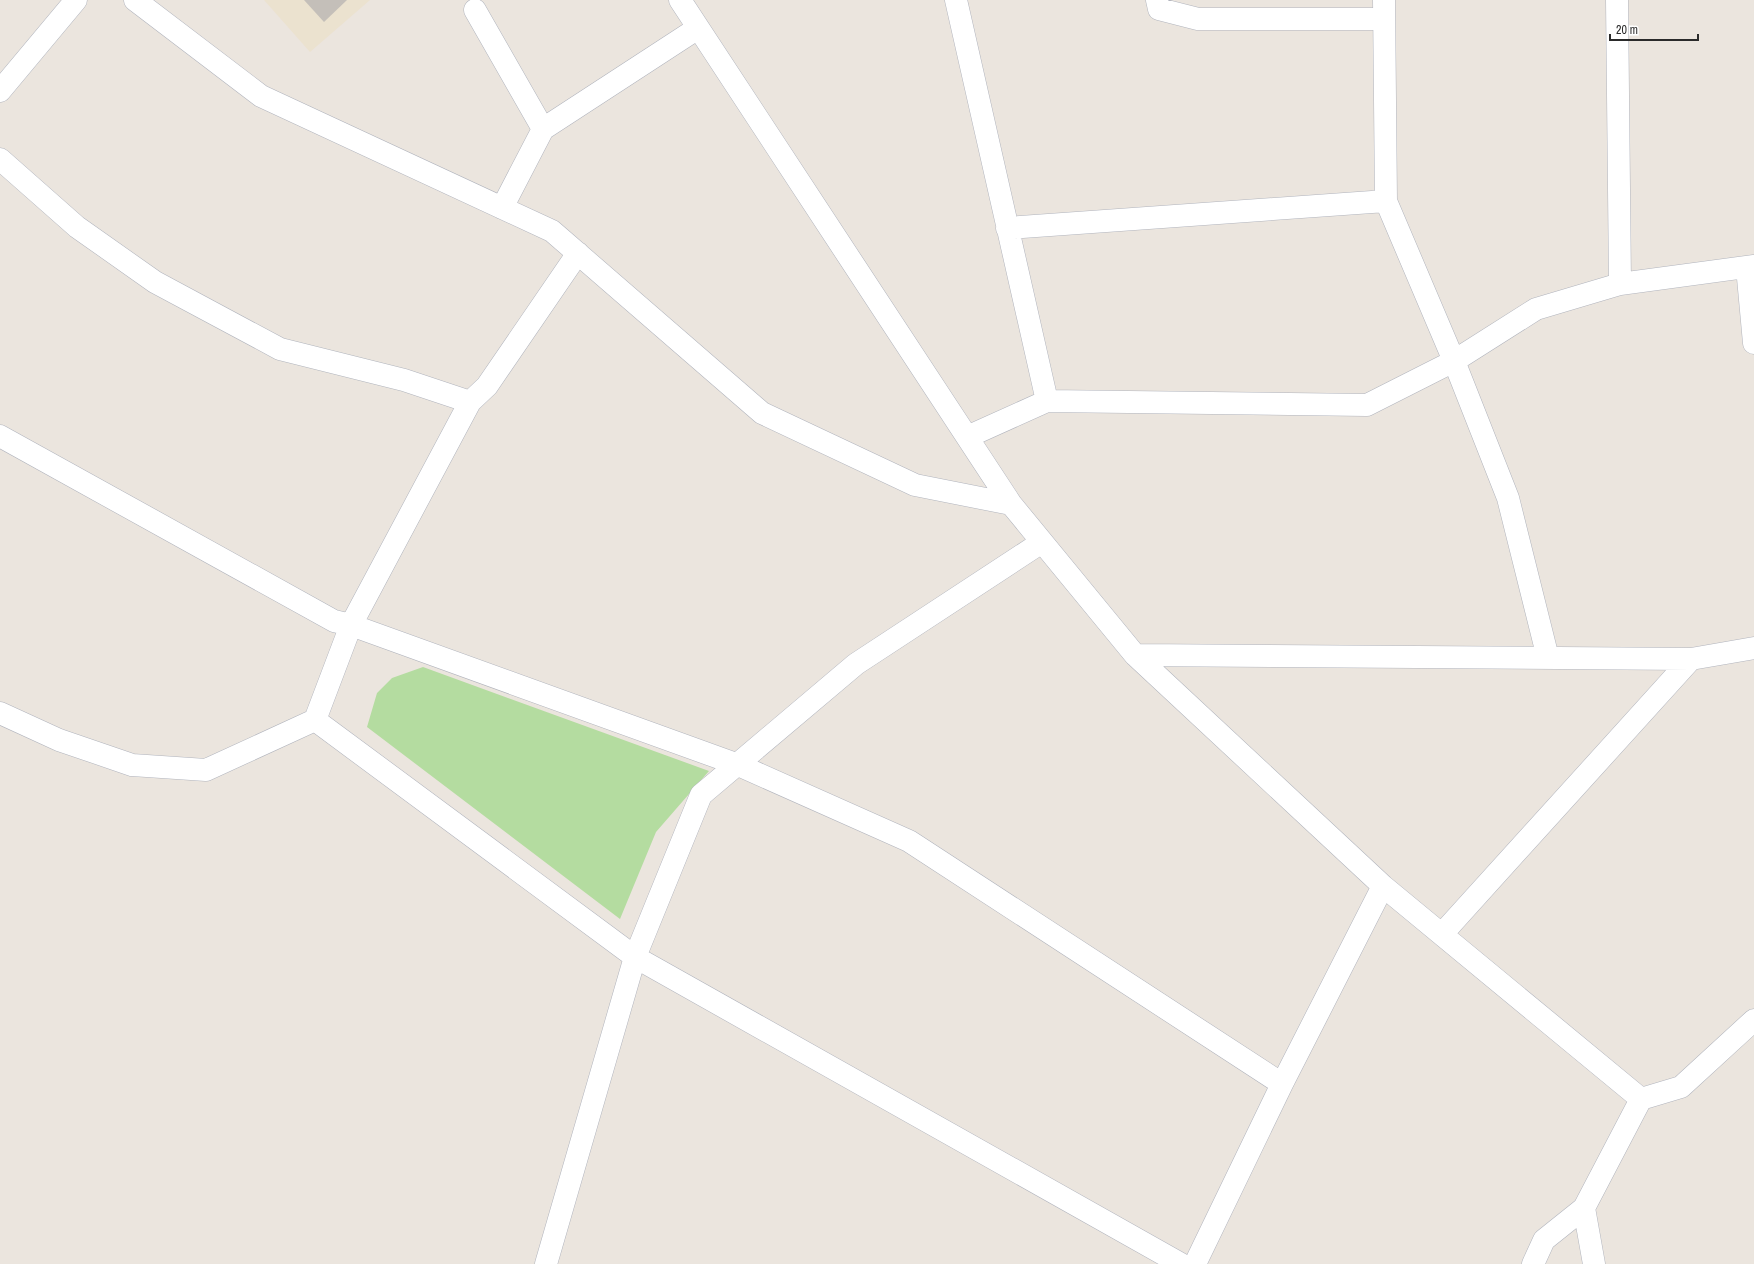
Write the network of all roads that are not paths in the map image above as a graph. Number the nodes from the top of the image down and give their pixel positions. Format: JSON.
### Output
{"nodes":[{"id":1,"x":76,"y":0,"type":"edge"},
{"id":2,"x":135,"y":0,"type":"edge"},
{"id":3,"x":680,"y":0,"type":"edge"},
{"id":4,"x":956,"y":0,"type":"edge"},
{"id":5,"x":1157,"y":0,"type":"edge"},
{"id":6,"x":1618,"y":0,"type":"edge"},
{"id":7,"x":475,"y":10,"type":"dead end"},
{"id":8,"x":1384,"y":10,"type":"edge"},
{"id":9,"x":698,"y":28,"type":"junction"},
{"id":10,"x":0,"y":91,"type":"edge"},
{"id":11,"x":543,"y":129,"type":"junction"},
{"id":12,"x":0,"y":159,"type":"edge"},
{"id":13,"x":1386,"y":201,"type":"junction"},
{"id":14,"x":502,"y":208,"type":"junction"},
{"id":15,"x":1007,"y":228,"type":"junction"},
{"id":16,"x":578,"y":253,"type":"junction"},
{"id":17,"x":1750,"y":266,"type":"edge"},
{"id":18,"x":1620,"y":284,"type":"junction"},
{"id":19,"x":1754,"y":342,"type":"edge"},
{"id":20,"x":1454,"y":361,"type":"junction"},
{"id":21,"x":1047,"y":401,"type":"junction"},
{"id":22,"x":470,"y":402,"type":"junction"},
{"id":23,"x":0,"y":436,"type":"edge"},
{"id":24,"x":967,"y":437,"type":"junction"},
{"id":25,"x":1011,"y":504,"type":"junction"},
{"id":26,"x":1042,"y":542,"type":"junction"},
{"id":27,"x":351,"y":625,"type":"junction"},
{"id":28,"x":1754,"y":648,"type":"edge"},
{"id":29,"x":1134,"y":655,"type":"junction"},
{"id":30,"x":1548,"y":658,"type":"junction"},
{"id":31,"x":1691,"y":659,"type":"junction"},
{"id":32,"x":0,"y":713,"type":"edge"},
{"id":33,"x":315,"y":720,"type":"junction"},
{"id":34,"x":736,"y":764,"type":"junction"},
{"id":35,"x":1383,"y":886,"type":"junction"},
{"id":36,"x":1442,"y":934,"type":"junction"},
{"id":37,"x":635,"y":957,"type":"junction"},
{"id":38,"x":1754,"y":1020,"type":"edge"},
{"id":39,"x":1282,"y":1084,"type":"junction"},
{"id":40,"x":1641,"y":1100,"type":"junction"},
{"id":41,"x":1584,"y":1208,"type":"junction"},
{"id":42,"x":546,"y":1264,"type":"edge"},
{"id":43,"x":1182,"y":1264,"type":"edge"},
{"id":44,"x":1195,"y":1264,"type":"edge"},
{"id":45,"x":1533,"y":1264,"type":"edge"},
{"id":46,"x":1594,"y":1264,"type":"edge"}],
"edges":[{"from":1,"to":10,"type":"street"},
{"from":2,"to":14,"type":"street"},
{"from":3,"to":9,"type":"street"},
{"from":4,"to":15,"type":"street"},
{"from":5,"to":8,"type":"street"},
{"from":6,"to":18,"type":"street"},
{"from":7,"to":11,"type":"street"},
{"from":8,"to":13,"type":"street"},
{"from":9,"to":11,"type":"street"},
{"from":9,"to":24,"type":"street"},
{"from":11,"to":14,"type":"street"},
{"from":12,"to":22,"type":"street"},
{"from":13,"to":15,"type":"street"},
{"from":13,"to":20,"type":"street"},
{"from":14,"to":16,"type":"street"},
{"from":15,"to":21,"type":"street"},
{"from":16,"to":22,"type":"street"},
{"from":16,"to":25,"type":"street"},
{"from":17,"to":18,"type":"street"},
{"from":17,"to":19,"type":"street"},
{"from":18,"to":20,"type":"street"},
{"from":20,"to":21,"type":"street"},
{"from":20,"to":30,"type":"street"},
{"from":21,"to":24,"type":"street"},
{"from":22,"to":27,"type":"street"},
{"from":23,"to":27,"type":"street"},
{"from":24,"to":25,"type":"street"},
{"from":25,"to":26,"type":"street"},
{"from":26,"to":29,"type":"street"},
{"from":26,"to":34,"type":"street"},
{"from":27,"to":33,"type":"street"},
{"from":27,"to":34,"type":"street"},
{"from":28,"to":31,"type":"street"},
{"from":29,"to":30,"type":"street"},
{"from":29,"to":35,"type":"street"},
{"from":30,"to":31,"type":"street"},
{"from":31,"to":36,"type":"street"},
{"from":32,"to":33,"type":"street"},
{"from":33,"to":37,"type":"street"},
{"from":34,"to":37,"type":"street"},
{"from":34,"to":39,"type":"street"},
{"from":35,"to":36,"type":"street"},
{"from":35,"to":39,"type":"street"},
{"from":36,"to":40,"type":"street"},
{"from":37,"to":42,"type":"street"},
{"from":37,"to":43,"type":"street"},
{"from":38,"to":40,"type":"street"},
{"from":39,"to":44,"type":"street"},
{"from":40,"to":41,"type":"street"},
{"from":41,"to":45,"type":"street"},
{"from":41,"to":46,"type":"street"}]}
